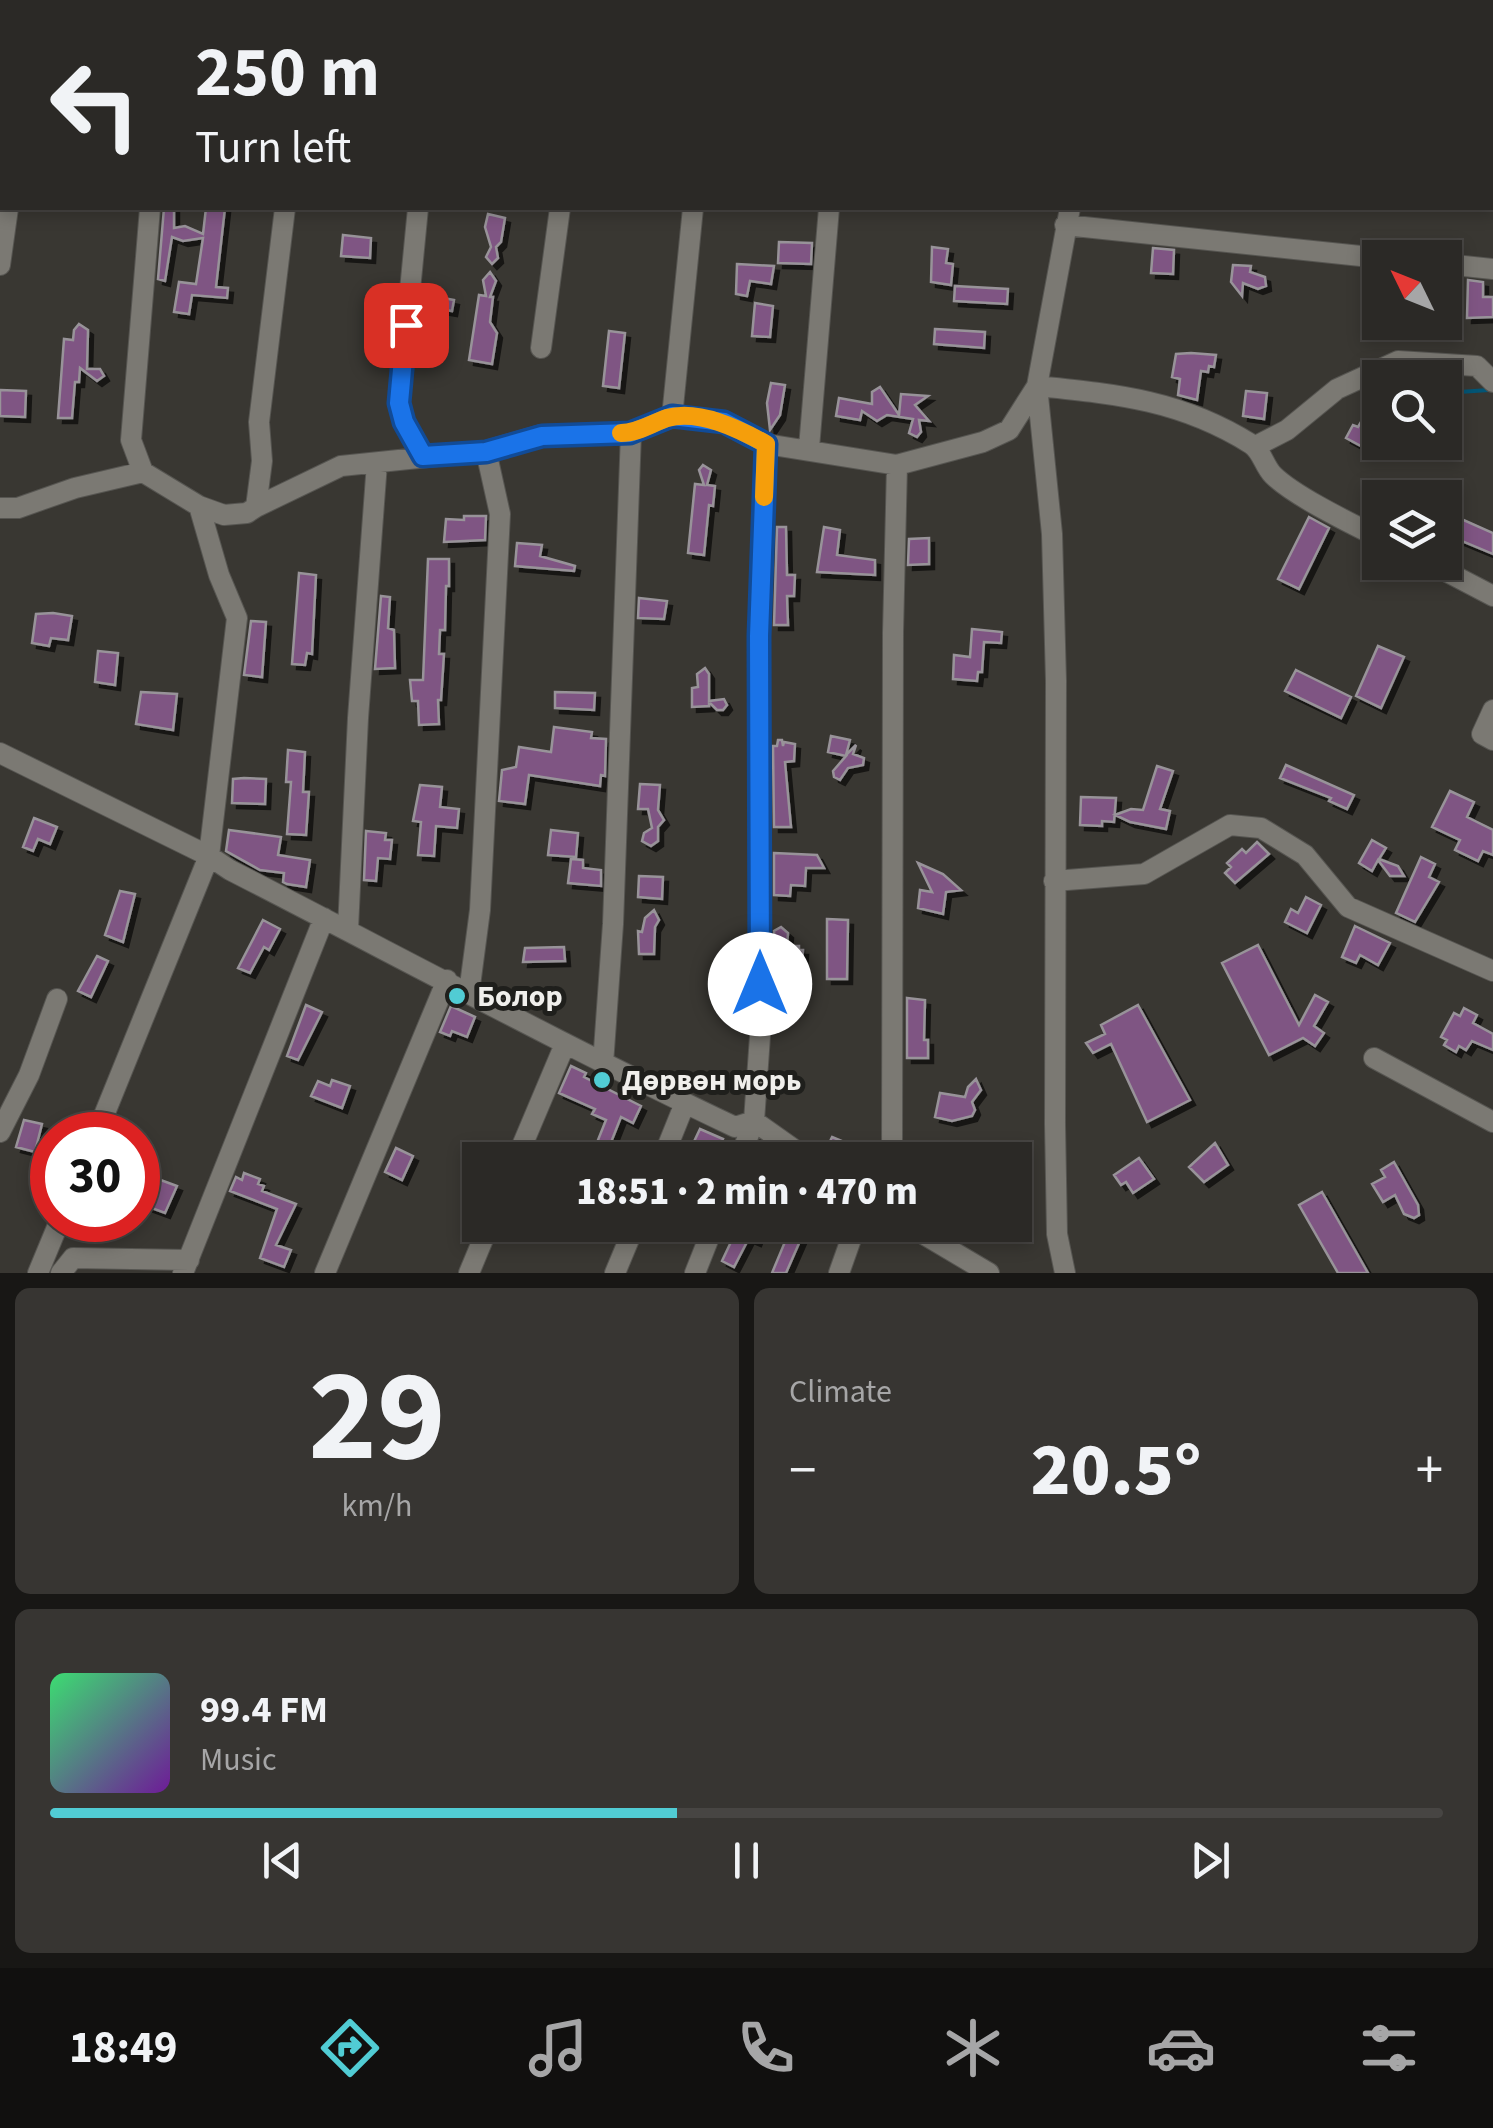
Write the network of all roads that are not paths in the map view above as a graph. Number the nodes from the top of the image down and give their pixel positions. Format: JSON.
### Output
{"nodes":[{"id":1,"x":8,"y":210,"type":"edge"},
{"id":2,"x":150,"y":210,"type":"edge"},
{"id":3,"x":285,"y":210,"type":"edge"},
{"id":4,"x":418,"y":210,"type":"edge"},
{"id":5,"x":560,"y":210,"type":"edge"},
{"id":6,"x":694,"y":210,"type":"edge"},
{"id":7,"x":829,"y":210,"type":"edge"},
{"id":8,"x":1068,"y":216,"type":"edge"},
{"id":9,"x":1362,"y":256,"type":"edge"},
{"id":10,"x":0,"y":265,"type":"edge"},
{"id":11,"x":1462,"y":266,"type":"edge"},
{"id":12,"x":1493,"y":269,"type":"edge"},
{"id":13,"x":541,"y":348,"type":"dead end"},
{"id":14,"x":1493,"y":382,"type":"edge"},
{"id":15,"x":1036,"y":386,"type":"junction"},
{"id":16,"x":672,"y":416,"type":"junction"},
{"id":17,"x":630,"y":433,"type":"junction"},
{"id":18,"x":766,"y":444,"type":"junction"},
{"id":19,"x":1256,"y":446,"type":"junction"},
{"id":20,"x":809,"y":448,"type":"junction"},
{"id":21,"x":486,"y":452,"type":"junction"},
{"id":22,"x":423,"y":456,"type":"junction"},
{"id":23,"x":377,"y":463,"type":"junction"},
{"id":24,"x":897,"y":465,"type":"junction"},
{"id":25,"x":143,"y":472,"type":"junction"},
{"id":26,"x":200,"y":506,"type":"junction"},
{"id":27,"x":256,"y":507,"type":"junction"},
{"id":28,"x":0,"y":508,"type":"edge"},
{"id":29,"x":1362,"y":529,"type":"edge"},
{"id":30,"x":1462,"y":580,"type":"edge"},
{"id":31,"x":1493,"y":596,"type":"edge"},
{"id":32,"x":1493,"y":710,"type":"edge"},
{"id":33,"x":1493,"y":740,"type":"edge"},
{"id":34,"x":0,"y":752,"type":"edge"},
{"id":35,"x":209,"y":856,"type":"junction"},
{"id":36,"x":1054,"y":881,"type":"junction"},
{"id":37,"x":324,"y":918,"type":"junction"},
{"id":38,"x":348,"y":929,"type":"junction"},
{"id":39,"x":1493,"y":972,"type":"edge"},
{"id":40,"x":447,"y":980,"type":"junction"},
{"id":41,"x":469,"y":993,"type":"junction"},
{"id":42,"x":57,"y":1000,"type":"dead end"},
{"id":43,"x":565,"y":1044,"type":"junction"},
{"id":44,"x":1374,"y":1058,"type":"dead end"},
{"id":45,"x":603,"y":1064,"type":"junction"},
{"id":46,"x":685,"y":1103,"type":"junction"},
{"id":47,"x":105,"y":1112,"type":"edge"},
{"id":48,"x":754,"y":1121,"type":"junction"},
{"id":49,"x":1493,"y":1122,"type":"edge"},
{"id":50,"x":0,"y":1130,"type":"edge"},
{"id":51,"x":524,"y":1142,"type":"edge"},
{"id":52,"x":669,"y":1142,"type":"edge"},
{"id":53,"x":746,"y":1142,"type":"edge"},
{"id":54,"x":784,"y":1142,"type":"edge"},
{"id":55,"x":892,"y":1142,"type":"edge"},
{"id":56,"x":51,"y":1242,"type":"edge"},
{"id":57,"x":482,"y":1242,"type":"edge"},
{"id":58,"x":628,"y":1242,"type":"edge"},
{"id":59,"x":707,"y":1242,"type":"edge"},
{"id":60,"x":850,"y":1242,"type":"edge"},
{"id":61,"x":936,"y":1242,"type":"edge"},
{"id":62,"x":186,"y":1267,"type":"edge"},
{"id":63,"x":38,"y":1273,"type":"edge"},
{"id":64,"x":61,"y":1273,"type":"edge"},
{"id":65,"x":325,"y":1273,"type":"edge"},
{"id":66,"x":469,"y":1273,"type":"edge"},
{"id":67,"x":615,"y":1273,"type":"edge"},
{"id":68,"x":695,"y":1273,"type":"edge"},
{"id":69,"x":839,"y":1273,"type":"edge"},
{"id":70,"x":988,"y":1273,"type":"edge"},
{"id":71,"x":1064,"y":1273,"type":"edge"}],
"edges":[{"from":1,"to":10,"type":"street"},
{"from":2,"to":25,"type":"street"},
{"from":3,"to":27,"type":"street"},
{"from":4,"to":22,"type":"street"},
{"from":5,"to":13,"type":"street"},
{"from":6,"to":16,"type":"street"},
{"from":7,"to":20,"type":"street"},
{"from":8,"to":9,"type":"street"},
{"from":8,"to":15,"type":"street"},
{"from":11,"to":12,"type":"street"},
{"from":14,"to":19,"type":"street"},
{"from":15,"to":19,"type":"street"},
{"from":15,"to":24,"type":"street"},
{"from":15,"to":36,"type":"street"},
{"from":16,"to":17,"type":"street"},
{"from":16,"to":18,"type":"street"},
{"from":17,"to":21,"type":"street"},
{"from":17,"to":45,"type":"street"},
{"from":18,"to":20,"type":"street"},
{"from":18,"to":48,"type":"street"},
{"from":19,"to":29,"type":"street"},
{"from":20,"to":24,"type":"street"},
{"from":21,"to":22,"type":"street"},
{"from":21,"to":41,"type":"street"},
{"from":22,"to":23,"type":"street"},
{"from":23,"to":27,"type":"street"},
{"from":23,"to":38,"type":"street"},
{"from":24,"to":55,"type":"street"},
{"from":25,"to":26,"type":"street"},
{"from":25,"to":28,"type":"street"},
{"from":26,"to":27,"type":"street"},
{"from":26,"to":35,"type":"street"},
{"from":30,"to":31,"type":"street"},
{"from":32,"to":33,"type":"street"},
{"from":34,"to":35,"type":"street"},
{"from":35,"to":37,"type":"street"},
{"from":35,"to":47,"type":"street"},
{"from":36,"to":39,"type":"street"},
{"from":36,"to":71,"type":"street"},
{"from":37,"to":38,"type":"street"},
{"from":37,"to":62,"type":"street"},
{"from":38,"to":40,"type":"street"},
{"from":40,"to":41,"type":"street"},
{"from":40,"to":65,"type":"street"},
{"from":41,"to":43,"type":"street"},
{"from":42,"to":50,"type":"street"},
{"from":43,"to":45,"type":"street"},
{"from":43,"to":51,"type":"street"},
{"from":44,"to":49,"type":"street"},
{"from":45,"to":46,"type":"street"},
{"from":46,"to":48,"type":"street"},
{"from":46,"to":52,"type":"street"},
{"from":48,"to":53,"type":"street"},
{"from":48,"to":54,"type":"street"},
{"from":56,"to":63,"type":"street"},
{"from":57,"to":66,"type":"street"},
{"from":58,"to":67,"type":"street"},
{"from":59,"to":68,"type":"street"},
{"from":60,"to":69,"type":"street"},
{"from":61,"to":70,"type":"street"},
{"from":62,"to":64,"type":"street"}]}
